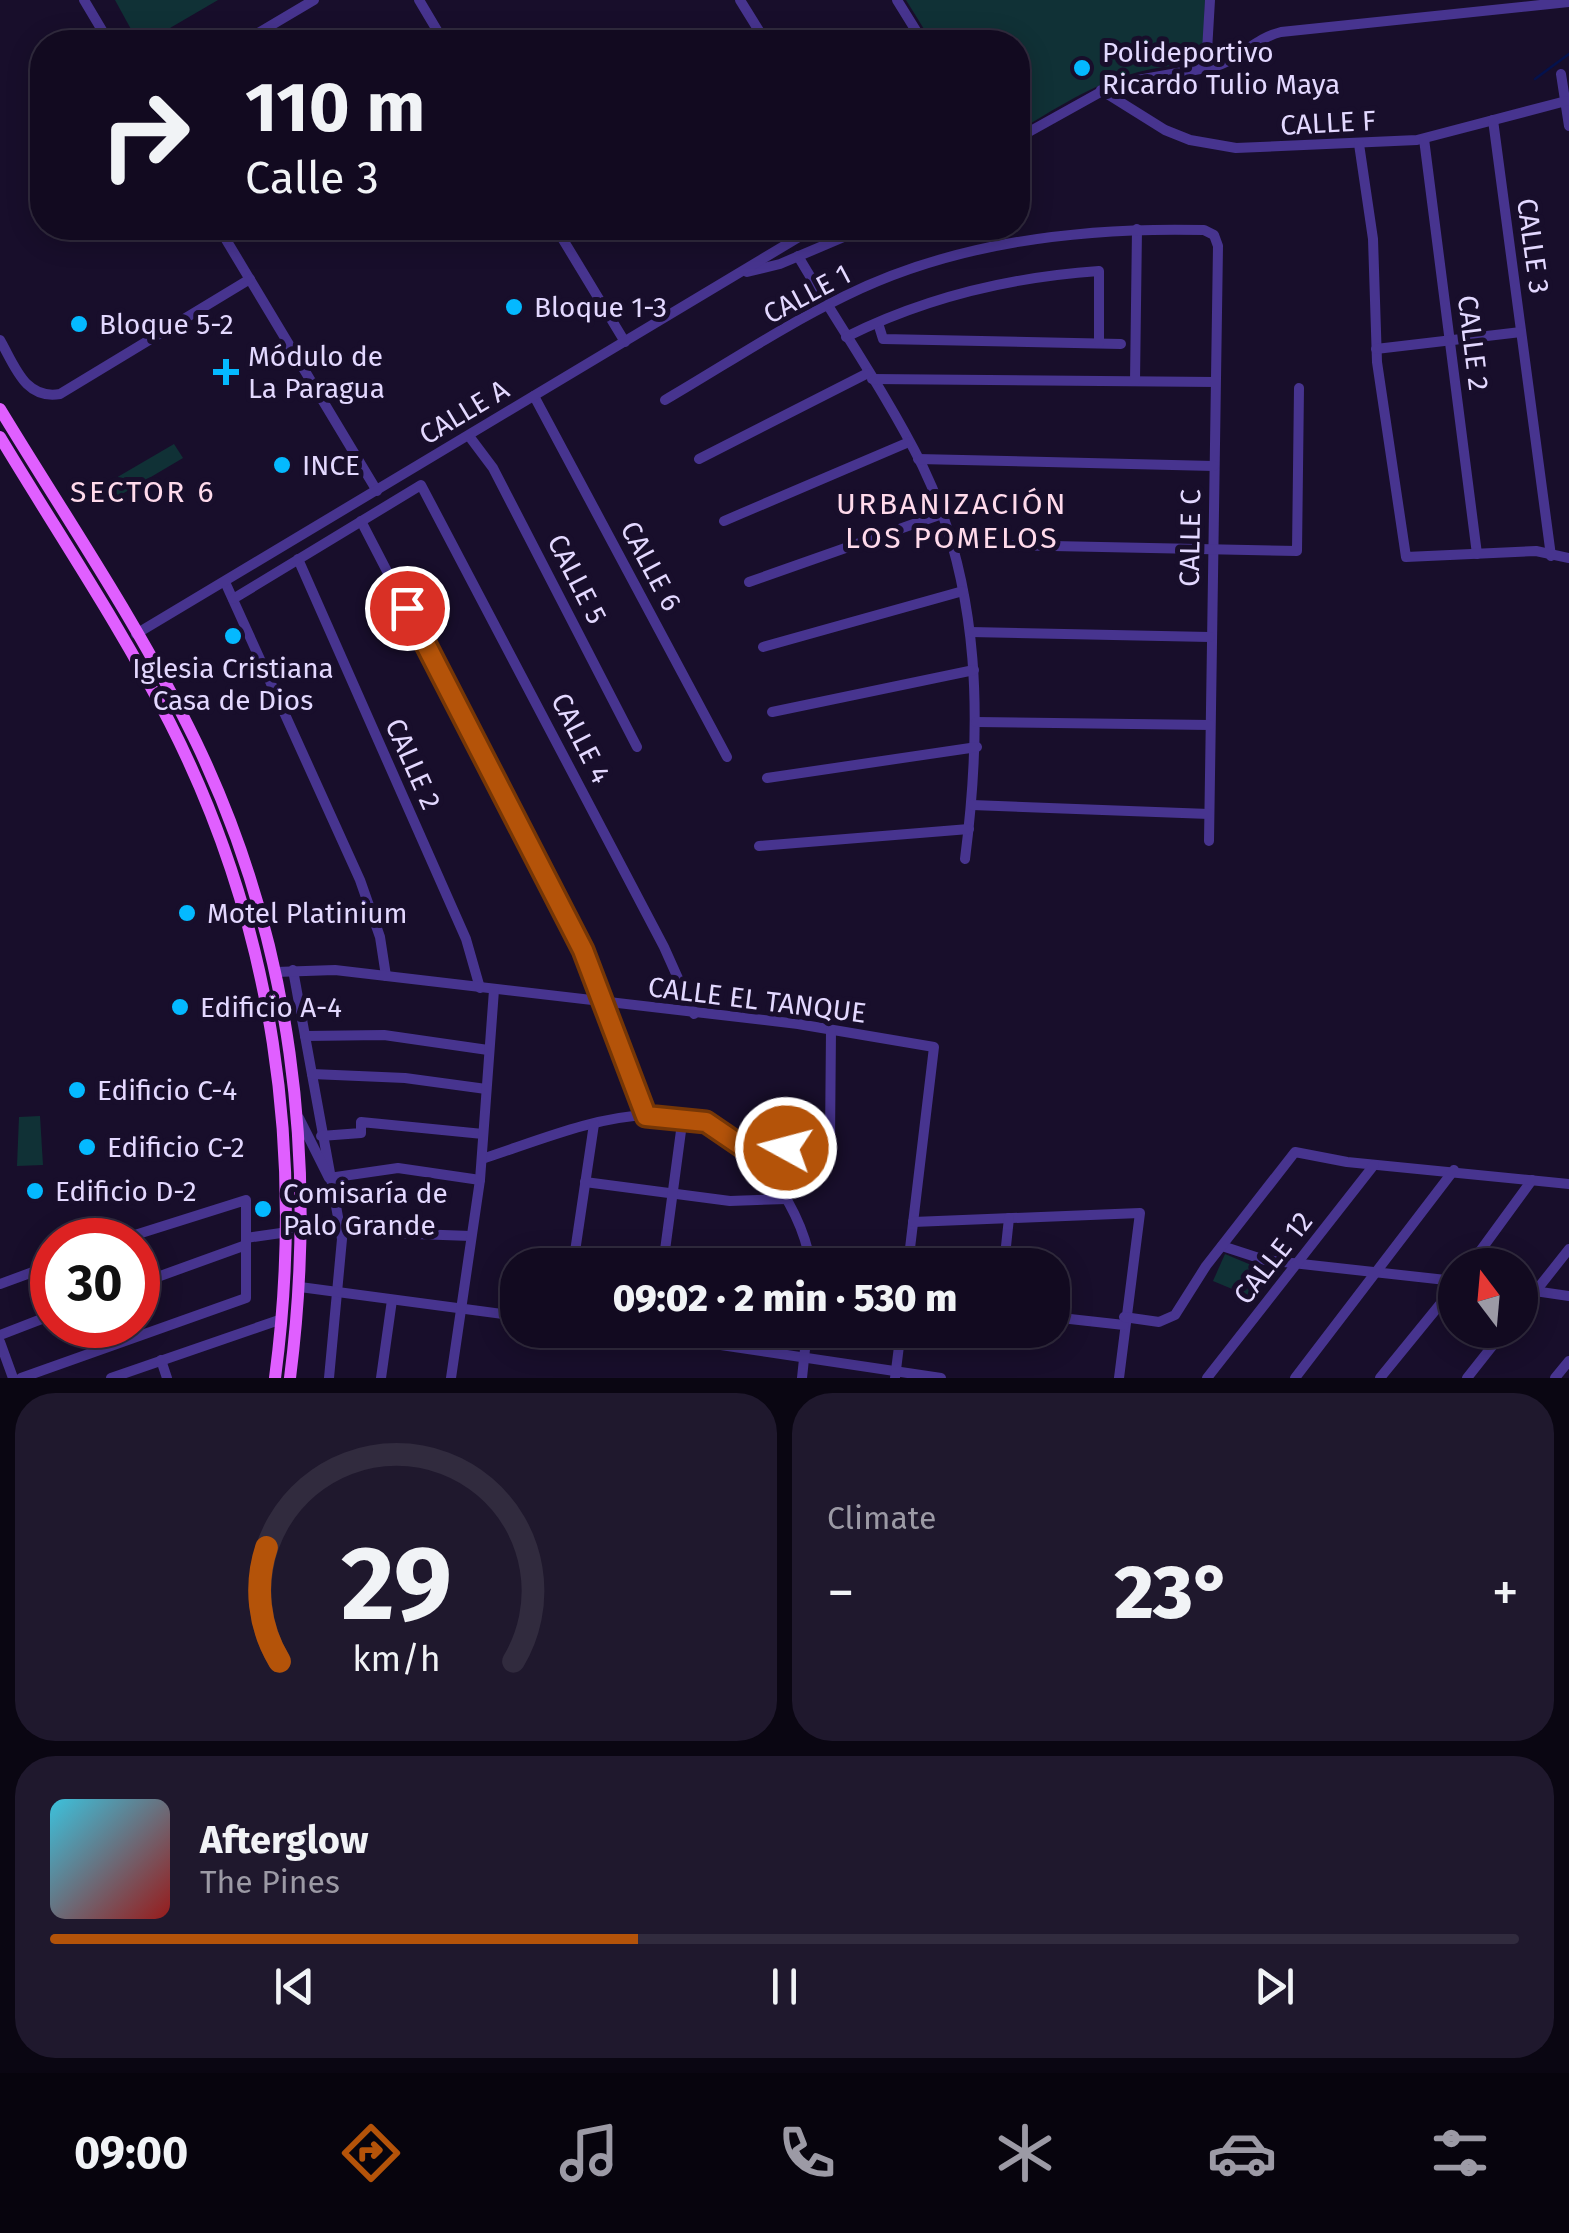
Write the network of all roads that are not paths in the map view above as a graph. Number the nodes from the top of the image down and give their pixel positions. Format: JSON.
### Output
{"nodes":[{"id":1,"x":84,"y":0,"type":"edge"},
{"id":2,"x":314,"y":0,"type":"edge"},
{"id":3,"x":419,"y":0,"type":"edge"},
{"id":4,"x":740,"y":0,"type":"edge"},
{"id":5,"x":897,"y":0,"type":"edge"},
{"id":6,"x":1210,"y":0,"type":"edge"},
{"id":7,"x":1569,"y":2,"type":"edge"},
{"id":8,"x":102,"y":30,"type":"edge"},
{"id":9,"x":263,"y":30,"type":"edge"},
{"id":10,"x":437,"y":30,"type":"edge"},
{"id":11,"x":759,"y":30,"type":"edge"},
{"id":12,"x":916,"y":30,"type":"edge"},
{"id":13,"x":1202,"y":69,"type":"junction"},
{"id":14,"x":1561,"y":74,"type":"dead end"},
{"id":15,"x":1100,"y":90,"type":"junction"},
{"id":16,"x":1566,"y":101,"type":"junction"},
{"id":17,"x":1493,"y":120,"type":"junction"},
{"id":18,"x":1569,"y":126,"type":"edge"},
{"id":19,"x":1030,"y":131,"type":"edge"},
{"id":20,"x":1424,"y":138,"type":"junction"},
{"id":21,"x":1360,"y":144,"type":"junction"},
{"id":22,"x":1137,"y":229,"type":"junction"},
{"id":23,"x":1216,"y":237,"type":"joint"},
{"id":24,"x":1030,"y":239,"type":"edge"},
{"id":25,"x":227,"y":240,"type":"edge"},
{"id":26,"x":563,"y":240,"type":"edge"},
{"id":27,"x":794,"y":240,"type":"edge"},
{"id":28,"x":836,"y":240,"type":"edge"},
{"id":29,"x":1027,"y":240,"type":"edge"},
{"id":30,"x":798,"y":256,"type":"junction"},
{"id":31,"x":736,"y":274,"type":"junction"},
{"id":32,"x":250,"y":279,"type":"junction"},
{"id":33,"x":828,"y":306,"type":"junction"},
{"id":34,"x":878,"y":323,"type":"junction"},
{"id":35,"x":1522,"y":332,"type":"junction"},
{"id":36,"x":846,"y":337,"type":"junction"},
{"id":37,"x":0,"y":340,"type":"edge"},
{"id":38,"x":1450,"y":340,"type":"junction"},
{"id":39,"x":624,"y":342,"type":"junction"},
{"id":40,"x":1099,"y":343,"type":"junction"},
{"id":41,"x":1121,"y":344,"type":"dead end"},
{"id":42,"x":1376,"y":349,"type":"junction"},
{"id":43,"x":870,"y":376,"type":"junction"},
{"id":44,"x":1135,"y":381,"type":"junction"},
{"id":45,"x":1216,"y":382,"type":"junction"},
{"id":46,"x":1299,"y":388,"type":"dead end"},
{"id":47,"x":534,"y":396,"type":"junction"},
{"id":48,"x":665,"y":400,"type":"dead end"},
{"id":49,"x":0,"y":408,"type":"edge"},
{"id":50,"x":469,"y":436,"type":"junction"},
{"id":51,"x":0,"y":437,"type":"edge"},
{"id":52,"x":910,"y":442,"type":"junction"},
{"id":53,"x":699,"y":459,"type":"dead end"},
{"id":54,"x":918,"y":459,"type":"junction"},
{"id":55,"x":1214,"y":466,"type":"junction"},
{"id":56,"x":381,"y":488,"type":"junction"},
{"id":57,"x":394,"y":502,"type":"junction"},
{"id":58,"x":942,"y":514,"type":"junction"},
{"id":59,"x":328,"y":520,"type":"junction"},
{"id":60,"x":361,"y":521,"type":"junction"},
{"id":61,"x":724,"y":521,"type":"dead end"},
{"id":62,"x":337,"y":536,"type":"junction"},
{"id":63,"x":951,"y":544,"type":"junction"},
{"id":64,"x":1212,"y":549,"type":"junction"},
{"id":65,"x":1478,"y":554,"type":"junction"},
{"id":66,"x":1551,"y":556,"type":"junction"},
{"id":67,"x":1569,"y":558,"type":"edge"},
{"id":68,"x":298,"y":560,"type":"junction"},
{"id":69,"x":224,"y":582,"type":"junction"},
{"id":70,"x":749,"y":582,"type":"dead end"},
{"id":71,"x":963,"y":591,"type":"junction"},
{"id":72,"x":233,"y":599,"type":"junction"},
{"id":73,"x":970,"y":632,"type":"junction"},
{"id":74,"x":1210,"y":637,"type":"junction"},
{"id":75,"x":130,"y":638,"type":"junction"},
{"id":76,"x":763,"y":647,"type":"dead end"},
{"id":77,"x":974,"y":670,"type":"junction"},
{"id":78,"x":772,"y":712,"type":"dead end"},
{"id":79,"x":976,"y":722,"type":"junction"},
{"id":80,"x":1210,"y":725,"type":"junction"},
{"id":81,"x":637,"y":747,"type":"dead end"},
{"id":82,"x":977,"y":748,"type":"junction"},
{"id":83,"x":726,"y":757,"type":"dead end"},
{"id":84,"x":767,"y":778,"type":"dead end"},
{"id":85,"x":972,"y":805,"type":"junction"},
{"id":86,"x":1209,"y":814,"type":"junction"},
{"id":87,"x":969,"y":829,"type":"junction"},
{"id":88,"x":1209,"y":841,"type":"dead end"},
{"id":89,"x":759,"y":846,"type":"dead end"},
{"id":90,"x":965,"y":859,"type":"dead end"},
{"id":91,"x":292,"y":970,"type":"junction"},
{"id":92,"x":276,"y":972,"type":"junction"},
{"id":93,"x":386,"y":976,"type":"junction"},
{"id":94,"x":480,"y":988,"type":"junction"},
{"id":95,"x":494,"y":990,"type":"junction"},
{"id":96,"x":605,"y":1004,"type":"junction"},
{"id":97,"x":694,"y":1014,"type":"junction"},
{"id":98,"x":831,"y":1030,"type":"junction"},
{"id":99,"x":304,"y":1036,"type":"junction"},
{"id":100,"x":488,"y":1050,"type":"junction"},
{"id":101,"x":312,"y":1074,"type":"junction"},
{"id":102,"x":486,"y":1089,"type":"junction"},
{"id":103,"x":646,"y":1116,"type":"junction"},
{"id":104,"x":683,"y":1116,"type":"junction"},
{"id":105,"x":299,"y":1118,"type":"junction"},
{"id":106,"x":594,"y":1124,"type":"junction"},
{"id":107,"x":483,"y":1134,"type":"junction"},
{"id":108,"x":322,"y":1136,"type":"junction"},
{"id":109,"x":750,"y":1152,"type":"junction"},
{"id":110,"x":482,"y":1159,"type":"junction"},
{"id":111,"x":1374,"y":1165,"type":"junction"},
{"id":112,"x":1454,"y":1170,"type":"junction"},
{"id":113,"x":328,"y":1178,"type":"junction"},
{"id":114,"x":480,"y":1180,"type":"junction"},
{"id":115,"x":1532,"y":1180,"type":"junction"},
{"id":116,"x":586,"y":1182,"type":"junction"},
{"id":117,"x":1569,"y":1184,"type":"edge"},
{"id":118,"x":673,"y":1193,"type":"junction"},
{"id":119,"x":786,"y":1200,"type":"junction"},
{"id":120,"x":1008,"y":1218,"type":"junction"},
{"id":121,"x":913,"y":1222,"type":"junction"},
{"id":122,"x":160,"y":1227,"type":"edge"},
{"id":123,"x":341,"y":1230,"type":"junction"},
{"id":124,"x":295,"y":1231,"type":"junction"},
{"id":125,"x":470,"y":1236,"type":"junction"},
{"id":126,"x":246,"y":1242,"type":"junction"},
{"id":127,"x":1222,"y":1246,"type":"junction"},
{"id":128,"x":576,"y":1248,"type":"edge"},
{"id":129,"x":665,"y":1248,"type":"edge"},
{"id":130,"x":806,"y":1248,"type":"edge"},
{"id":131,"x":910,"y":1248,"type":"edge"},
{"id":132,"x":1005,"y":1248,"type":"edge"},
{"id":133,"x":1482,"y":1248,"type":"edge"},
{"id":134,"x":1569,"y":1249,"type":"edge"},
{"id":135,"x":1297,"y":1264,"type":"junction"},
{"id":136,"x":1375,"y":1272,"type":"junction"},
{"id":137,"x":30,"y":1273,"type":"edge"},
{"id":138,"x":160,"y":1275,"type":"edge"},
{"id":139,"x":1438,"y":1281,"type":"edge"},
{"id":140,"x":0,"y":1284,"type":"edge"},
{"id":141,"x":300,"y":1288,"type":"junction"},
{"id":142,"x":1538,"y":1288,"type":"edge"},
{"id":143,"x":1538,"y":1291,"type":"edge"},
{"id":144,"x":340,"y":1292,"type":"junction"},
{"id":145,"x":1569,"y":1296,"type":"edge"},
{"id":146,"x":392,"y":1300,"type":"junction"},
{"id":147,"x":1438,"y":1305,"type":"edge"},
{"id":148,"x":459,"y":1308,"type":"junction"},
{"id":149,"x":500,"y":1314,"type":"edge"},
{"id":150,"x":1070,"y":1318,"type":"edge"},
{"id":151,"x":282,"y":1319,"type":"junction"},
{"id":152,"x":1124,"y":1321,"type":"junction"},
{"id":153,"x":30,"y":1324,"type":"edge"},
{"id":154,"x":0,"y":1334,"type":"edge"},
{"id":155,"x":0,"y":1342,"type":"edge"},
{"id":156,"x":753,"y":1348,"type":"edge"},
{"id":157,"x":805,"y":1348,"type":"edge"},
{"id":158,"x":899,"y":1348,"type":"edge"},
{"id":159,"x":1491,"y":1348,"type":"edge"},
{"id":160,"x":804,"y":1356,"type":"junction"},
{"id":161,"x":160,"y":1360,"type":"junction"},
{"id":162,"x":1569,"y":1361,"type":"edge"},
{"id":163,"x":895,"y":1374,"type":"edge"},
{"id":164,"x":13,"y":1378,"type":"edge"},
{"id":165,"x":22,"y":1378,"type":"edge"},
{"id":166,"x":112,"y":1378,"type":"edge"},
{"id":167,"x":167,"y":1378,"type":"edge"},
{"id":168,"x":276,"y":1378,"type":"edge"},
{"id":169,"x":290,"y":1378,"type":"edge"},
{"id":170,"x":329,"y":1378,"type":"edge"},
{"id":171,"x":382,"y":1378,"type":"edge"},
{"id":172,"x":451,"y":1378,"type":"edge"},
{"id":173,"x":802,"y":1378,"type":"edge"},
{"id":174,"x":941,"y":1378,"type":"edge"},
{"id":175,"x":1119,"y":1378,"type":"edge"},
{"id":176,"x":1207,"y":1378,"type":"edge"},
{"id":177,"x":1295,"y":1378,"type":"edge"},
{"id":178,"x":1380,"y":1378,"type":"edge"},
{"id":179,"x":1467,"y":1378,"type":"edge"},
{"id":180,"x":1555,"y":1378,"type":"edge"}],
"edges":[{"from":1,"to":8,"type":"street"},
{"from":2,"to":9,"type":"street"},
{"from":3,"to":10,"type":"street"},
{"from":4,"to":11,"type":"street"},
{"from":5,"to":12,"type":"street"},
{"from":6,"to":13,"type":"street"},
{"from":7,"to":13,"type":"street"},
{"from":13,"to":15,"type":"street"},
{"from":14,"to":16,"type":"street"},
{"from":15,"to":19,"type":"street"},
{"from":15,"to":21,"type":"street","name":"CALLE F"},
{"from":16,"to":17,"type":"street","name":"CALLE F"},
{"from":16,"to":18,"type":"street"},
{"from":17,"to":20,"type":"street","name":"CALLE F"},
{"from":17,"to":35,"type":"street","name":"CALLE 3"},
{"from":20,"to":21,"type":"street","name":"CALLE F"},
{"from":20,"to":38,"type":"street","name":"CALLE 2"},
{"from":21,"to":42,"type":"street"},
{"from":22,"to":23,"type":"street","name":"CALLE 1"},
{"from":22,"to":24,"type":"street","name":"CALLE 1"},
{"from":22,"to":44,"type":"street"},
{"from":23,"to":45,"type":"street","name":"CALLE C"},
{"from":25,"to":32,"type":"street"},
{"from":26,"to":39,"type":"street"},
{"from":27,"to":31,"type":"street","name":"CALLE A"},
{"from":28,"to":30,"type":"street"},
{"from":29,"to":33,"type":"street","name":"CALLE 1"},
{"from":30,"to":31,"type":"street"},
{"from":30,"to":33,"type":"street"},
{"from":31,"to":39,"type":"street","name":"CALLE A"},
{"from":32,"to":37,"type":"street"},
{"from":32,"to":56,"type":"street"},
{"from":33,"to":36,"type":"street"},
{"from":33,"to":48,"type":"street","name":"CALLE 1"},
{"from":34,"to":36,"type":"street"},
{"from":34,"to":40,"type":"street"},
{"from":34,"to":40,"type":"street"},
{"from":35,"to":38,"type":"street"},
{"from":35,"to":66,"type":"street","name":"CALLE 3"},
{"from":36,"to":43,"type":"street"},
{"from":38,"to":42,"type":"street"},
{"from":38,"to":65,"type":"street","name":"CALLE 2"},
{"from":39,"to":47,"type":"street","name":"CALLE A"},
{"from":40,"to":41,"type":"street"},
{"from":42,"to":65,"type":"street"},
{"from":43,"to":44,"type":"street"},
{"from":43,"to":52,"type":"street"},
{"from":43,"to":53,"type":"street"},
{"from":44,"to":45,"type":"street"},
{"from":45,"to":55,"type":"street","name":"CALLE C"},
{"from":46,"to":64,"type":"street"},
{"from":47,"to":50,"type":"street","name":"CALLE A"},
{"from":47,"to":83,"type":"street","name":"CALLE 6"},
{"from":49,"to":75,"type":"main road"},
{"from":50,"to":56,"type":"street","name":"CALLE A"},
{"from":50,"to":81,"type":"street","name":"CALLE 5"},
{"from":51,"to":75,"type":"main road"},
{"from":52,"to":54,"type":"street"},
{"from":52,"to":61,"type":"street"},
{"from":54,"to":55,"type":"street"},
{"from":54,"to":58,"type":"street"},
{"from":55,"to":64,"type":"street","name":"CALLE C"},
{"from":56,"to":57,"type":"street"},
{"from":56,"to":59,"type":"street","name":"CALLE A"},
{"from":57,"to":60,"type":"street"},
{"from":57,"to":97,"type":"street","name":"CALLE 4"},
{"from":58,"to":63,"type":"street"},
{"from":58,"to":70,"type":"street"},
{"from":59,"to":62,"type":"street"},
{"from":59,"to":69,"type":"street","name":"CALLE A"},
{"from":60,"to":62,"type":"street"},
{"from":60,"to":96,"type":"street"},
{"from":62,"to":68,"type":"street"},
{"from":63,"to":64,"type":"street"},
{"from":63,"to":71,"type":"street"},
{"from":64,"to":74,"type":"street","name":"CALLE C"},
{"from":65,"to":66,"type":"street"},
{"from":66,"to":67,"type":"street"},
{"from":68,"to":72,"type":"street"},
{"from":68,"to":94,"type":"street","name":"CALLE 2"},
{"from":69,"to":72,"type":"street"},
{"from":69,"to":75,"type":"street","name":"CALLE A"},
{"from":71,"to":73,"type":"street"},
{"from":71,"to":76,"type":"street"},
{"from":72,"to":93,"type":"street"},
{"from":73,"to":74,"type":"street"},
{"from":73,"to":77,"type":"street"},
{"from":74,"to":80,"type":"street","name":"CALLE C"},
{"from":75,"to":92,"type":"main road"},
{"from":75,"to":124,"type":"main road"},
{"from":77,"to":78,"type":"street"},
{"from":77,"to":79,"type":"street"},
{"from":79,"to":80,"type":"street"},
{"from":79,"to":82,"type":"street"},
{"from":80,"to":86,"type":"street","name":"CALLE C"},
{"from":82,"to":84,"type":"street"},
{"from":82,"to":85,"type":"street"},
{"from":85,"to":86,"type":"street"},
{"from":85,"to":87,"type":"street"},
{"from":86,"to":88,"type":"street","name":"CALLE C"},
{"from":87,"to":89,"type":"street"},
{"from":87,"to":90,"type":"street"},
{"from":91,"to":92,"type":"street","name":"CALLE EL TANQUE"},
{"from":91,"to":93,"type":"street","name":"CALLE EL TANQUE"},
{"from":91,"to":99,"type":"street"},
{"from":92,"to":105,"type":"main road"},
{"from":93,"to":94,"type":"street","name":"CALLE EL TANQUE"},
{"from":94,"to":95,"type":"street","name":"CALLE EL TANQUE"},
{"from":95,"to":96,"type":"street","name":"CALLE EL TANQUE"},
{"from":95,"to":100,"type":"street"},
{"from":96,"to":97,"type":"street","name":"CALLE EL TANQUE"},
{"from":96,"to":103,"type":"street"},
{"from":97,"to":98,"type":"street","name":"CALLE EL TANQUE"},
{"from":98,"to":109,"type":"street"},
{"from":98,"to":121,"type":"street","name":"CALLE EL TANQUE"},
{"from":99,"to":100,"type":"street"},
{"from":99,"to":101,"type":"street"},
{"from":100,"to":102,"type":"street"},
{"from":101,"to":102,"type":"street"},
{"from":101,"to":108,"type":"street"},
{"from":102,"to":107,"type":"street"},
{"from":103,"to":104,"type":"street"},
{"from":103,"to":106,"type":"street"},
{"from":104,"to":109,"type":"street"},
{"from":104,"to":118,"type":"street"},
{"from":105,"to":113,"type":"street"},
{"from":105,"to":124,"type":"main road"},
{"from":106,"to":110,"type":"street"},
{"from":106,"to":116,"type":"street"},
{"from":107,"to":108,"type":"street"},
{"from":107,"to":110,"type":"street"},
{"from":108,"to":113,"type":"street"},
{"from":109,"to":119,"type":"street"},
{"from":110,"to":114,"type":"street"},
{"from":111,"to":112,"type":"street"},
{"from":111,"to":127,"type":"street"},
{"from":111,"to":135,"type":"street","name":"CALLE 12"},
{"from":112,"to":115,"type":"street"},
{"from":112,"to":136,"type":"street"},
{"from":113,"to":114,"type":"street"},
{"from":113,"to":123,"type":"street"},
{"from":114,"to":125,"type":"street"},
{"from":115,"to":117,"type":"street"},
{"from":115,"to":133,"type":"street"},
{"from":116,"to":118,"type":"street"},
{"from":116,"to":128,"type":"street"},
{"from":118,"to":119,"type":"street"},
{"from":118,"to":129,"type":"street"},
{"from":119,"to":130,"type":"street"},
{"from":120,"to":121,"type":"street"},
{"from":120,"to":132,"type":"street"},
{"from":120,"to":152,"type":"street"},
{"from":121,"to":131,"type":"street"},
{"from":122,"to":126,"type":"street"},
{"from":123,"to":124,"type":"street"},
{"from":123,"to":125,"type":"street"},
{"from":123,"to":144,"type":"street"},
{"from":124,"to":126,"type":"street"},
{"from":124,"to":141,"type":"main road"},
{"from":124,"to":151,"type":"main road"},
{"from":125,"to":148,"type":"street"},
{"from":126,"to":138,"type":"street"},
{"from":126,"to":165,"type":"street"},
{"from":127,"to":135,"type":"street"},
{"from":127,"to":152,"type":"street"},
{"from":134,"to":142,"type":"street"},
{"from":135,"to":136,"type":"street"},
{"from":135,"to":176,"type":"street","name":"CALLE 12"},
{"from":136,"to":139,"type":"street"},
{"from":136,"to":177,"type":"street"},
{"from":137,"to":140,"type":"street"},
{"from":141,"to":144,"type":"street"},
{"from":141,"to":169,"type":"main road"},
{"from":143,"to":145,"type":"street"},
{"from":144,"to":146,"type":"street"},
{"from":144,"to":170,"type":"street"},
{"from":146,"to":148,"type":"street"},
{"from":146,"to":171,"type":"street"},
{"from":147,"to":178,"type":"street"},
{"from":148,"to":149,"type":"street"},
{"from":148,"to":172,"type":"street"},
{"from":150,"to":152,"type":"street"},
{"from":151,"to":161,"type":"street"},
{"from":151,"to":168,"type":"main road"},
{"from":152,"to":175,"type":"street"},
{"from":153,"to":154,"type":"street"},
{"from":155,"to":164,"type":"street"},
{"from":156,"to":160,"type":"street"},
{"from":157,"to":160,"type":"street"},
{"from":158,"to":163,"type":"street"},
{"from":159,"to":179,"type":"street"},
{"from":160,"to":163,"type":"street"},
{"from":160,"to":173,"type":"street"},
{"from":161,"to":166,"type":"street"},
{"from":161,"to":167,"type":"street"},
{"from":162,"to":180,"type":"street"},
{"from":163,"to":174,"type":"street"}]}
